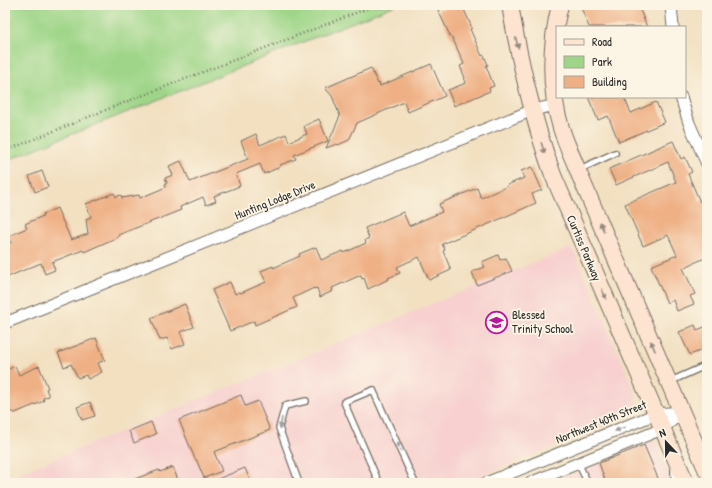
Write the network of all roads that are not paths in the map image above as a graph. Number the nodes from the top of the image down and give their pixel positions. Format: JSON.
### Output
{"nodes":[{"id":1,"x":510,"y":5,"type":"edge"},
{"id":2,"x":560,"y":5,"type":"edge"},
{"id":3,"x":671,"y":5,"type":"edge"},
{"id":4,"x":672,"y":26,"type":"edge"},
{"id":5,"x":681,"y":98,"type":"edge"},
{"id":6,"x":556,"y":105,"type":"junction"},
{"id":7,"x":533,"y":110,"type":"junction"},
{"id":8,"x":615,"y":153,"type":"dead end"},
{"id":9,"x":707,"y":164,"type":"edge"},
{"id":10,"x":578,"y":170,"type":"junction"},
{"id":11,"x":5,"y":323,"type":"edge"},
{"id":12,"x":707,"y":365,"type":"edge"},
{"id":13,"x":669,"y":382,"type":"junction"},
{"id":14,"x":306,"y":401,"type":"dead end"},
{"id":15,"x":682,"y":412,"type":"junction"},
{"id":16,"x":656,"y":414,"type":"junction"},
{"id":17,"x":662,"y":429,"type":"junction"},
{"id":18,"x":674,"y":455,"type":"junction"},
{"id":19,"x":578,"y":463,"type":"junction"},
{"id":20,"x":707,"y":471,"type":"edge"},
{"id":21,"x":299,"y":483,"type":"edge"},
{"id":22,"x":379,"y":483,"type":"edge"},
{"id":23,"x":415,"y":483,"type":"edge"},
{"id":24,"x":486,"y":483,"type":"edge"},
{"id":25,"x":530,"y":483,"type":"edge"},
{"id":26,"x":588,"y":483,"type":"edge"},
{"id":27,"x":674,"y":483,"type":"edge"},
{"id":28,"x":686,"y":483,"type":"edge"}],
"edges":[{"from":1,"to":7,"type":"main road","name":"Curtiss Parkway","one_way":true},
{"from":2,"to":6,"type":"main road","name":"Curtiss Parkway"},
{"from":3,"to":4,"type":"street"},
{"from":5,"to":9,"type":"street"},
{"from":6,"to":7,"type":"street","name":"Hunting Lodge Drive"},
{"from":6,"to":10,"type":"main road","name":"Curtiss Parkway"},
{"from":7,"to":11,"type":"street","name":"Hunting Lodge Drive"},
{"from":7,"to":16,"type":"main road","name":"Curtiss Parkway","one_way":true},
{"from":8,"to":10,"type":"lane"},
{"from":13,"to":10,"type":"main road","name":"Curtiss Parkway","one_way":true},
{"from":12,"to":13,"type":"lane"},
{"from":13,"to":15,"type":"main road","name":"Curtiss Parkway"},
{"from":14,"to":21,"type":"lane","one_way":true},
{"from":15,"to":16,"type":"street","name":"Northwest 40th Street"},
{"from":15,"to":17,"type":"street"},
{"from":15,"to":20,"type":"main road","name":"Curtiss Parkway"},
{"from":16,"to":17,"type":"main road","name":"Curtiss Parkway"},
{"from":16,"to":24,"type":"street","name":"Northwest 40th Street","one_way":true},
{"from":17,"to":18,"type":"main road","name":"Curtiss Parkway"},
{"from":17,"to":19,"type":"street"},
{"from":18,"to":27,"type":"lane"},
{"from":18,"to":28,"type":"main road","name":"Curtiss Parkway"},
{"from":19,"to":25,"type":"street"},
{"from":19,"to":26,"type":"lane"},
{"from":23,"to":22,"type":"lane","one_way":true}]}
